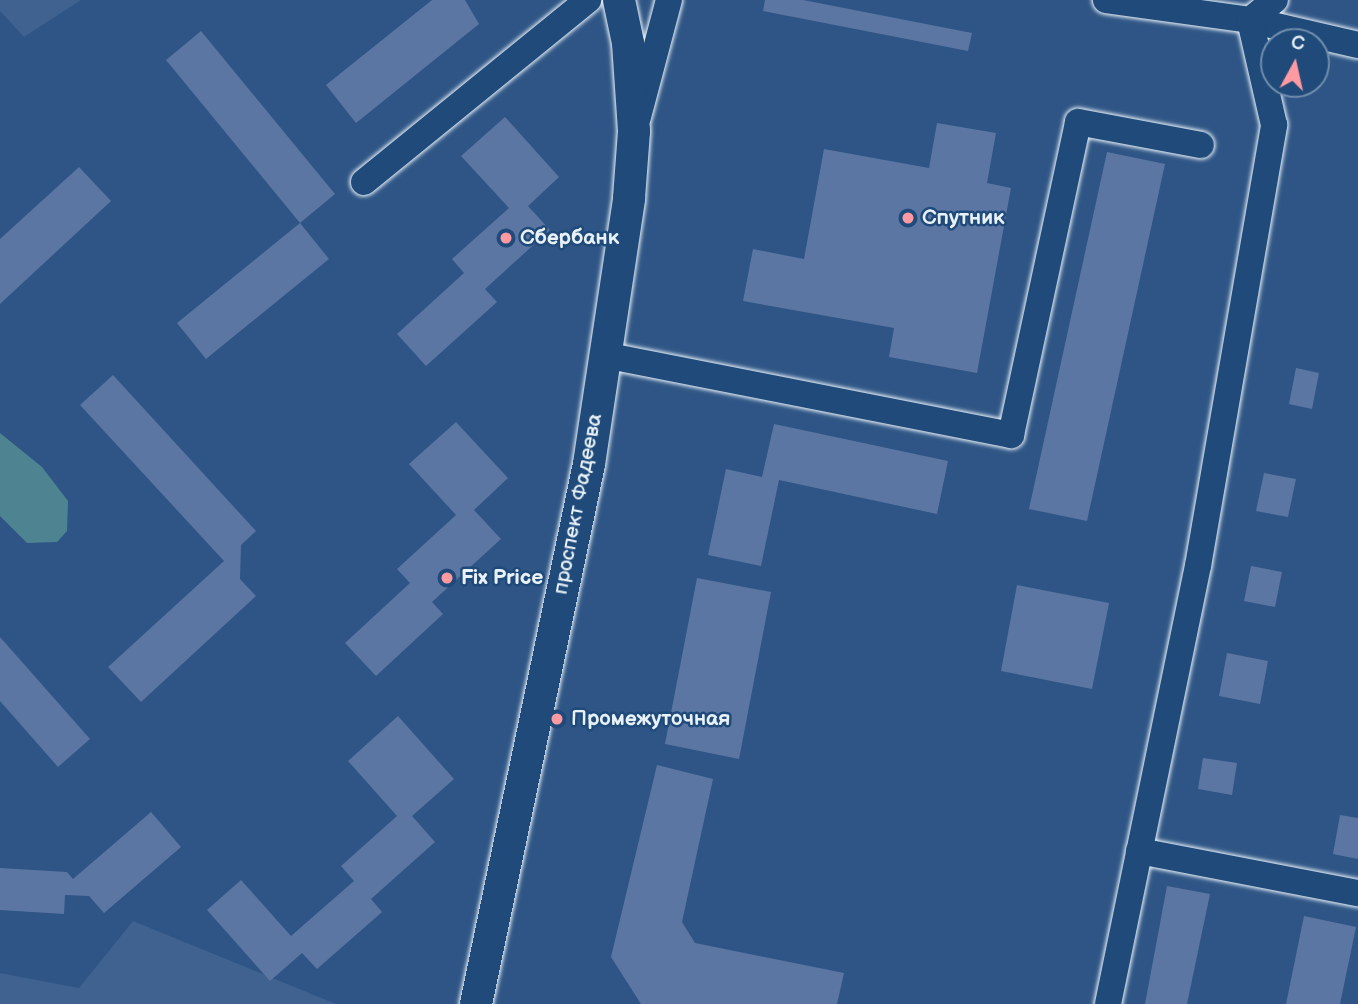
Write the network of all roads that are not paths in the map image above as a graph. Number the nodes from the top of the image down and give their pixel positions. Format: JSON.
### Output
{"nodes":[{"id":1,"x":588,"y":0,"type":"edge"},
{"id":2,"x":1106,"y":0,"type":"edge"},
{"id":3,"x":1275,"y":0,"type":"edge"},
{"id":4,"x":621,"y":8,"type":"edge"},
{"id":5,"x":666,"y":12,"type":"edge"},
{"id":6,"x":1250,"y":20,"type":"junction"},
{"id":7,"x":1358,"y":45,"type":"edge"},
{"id":8,"x":634,"y":131,"type":"junction"},
{"id":9,"x":1202,"y":145,"type":"dead end"},
{"id":10,"x":364,"y":182,"type":"dead end"},
{"id":11,"x":604,"y":355,"type":"junction"},
{"id":12,"x":1139,"y":851,"type":"junction"},
{"id":13,"x":1358,"y":893,"type":"edge"},
{"id":14,"x":475,"y":1004,"type":"edge"},
{"id":15,"x":1108,"y":1004,"type":"edge"}],
"edges":[{"from":1,"to":10,"type":"street"},
{"from":2,"to":6,"type":"street"},
{"from":3,"to":6,"type":"street"},
{"from":4,"to":5,"type":"street"},
{"from":4,"to":8,"type":"street","name":"проспект Фадеева"},
{"from":5,"to":8,"type":"street"},
{"from":6,"to":7,"type":"street"},
{"from":6,"to":12,"type":"street"},
{"from":8,"to":11,"type":"street","name":"проспект Фадеева"},
{"from":9,"to":11,"type":"street"},
{"from":11,"to":14,"type":"street","name":"проспект Фадеева"},
{"from":12,"to":13,"type":"street"},
{"from":12,"to":15,"type":"street"}]}
